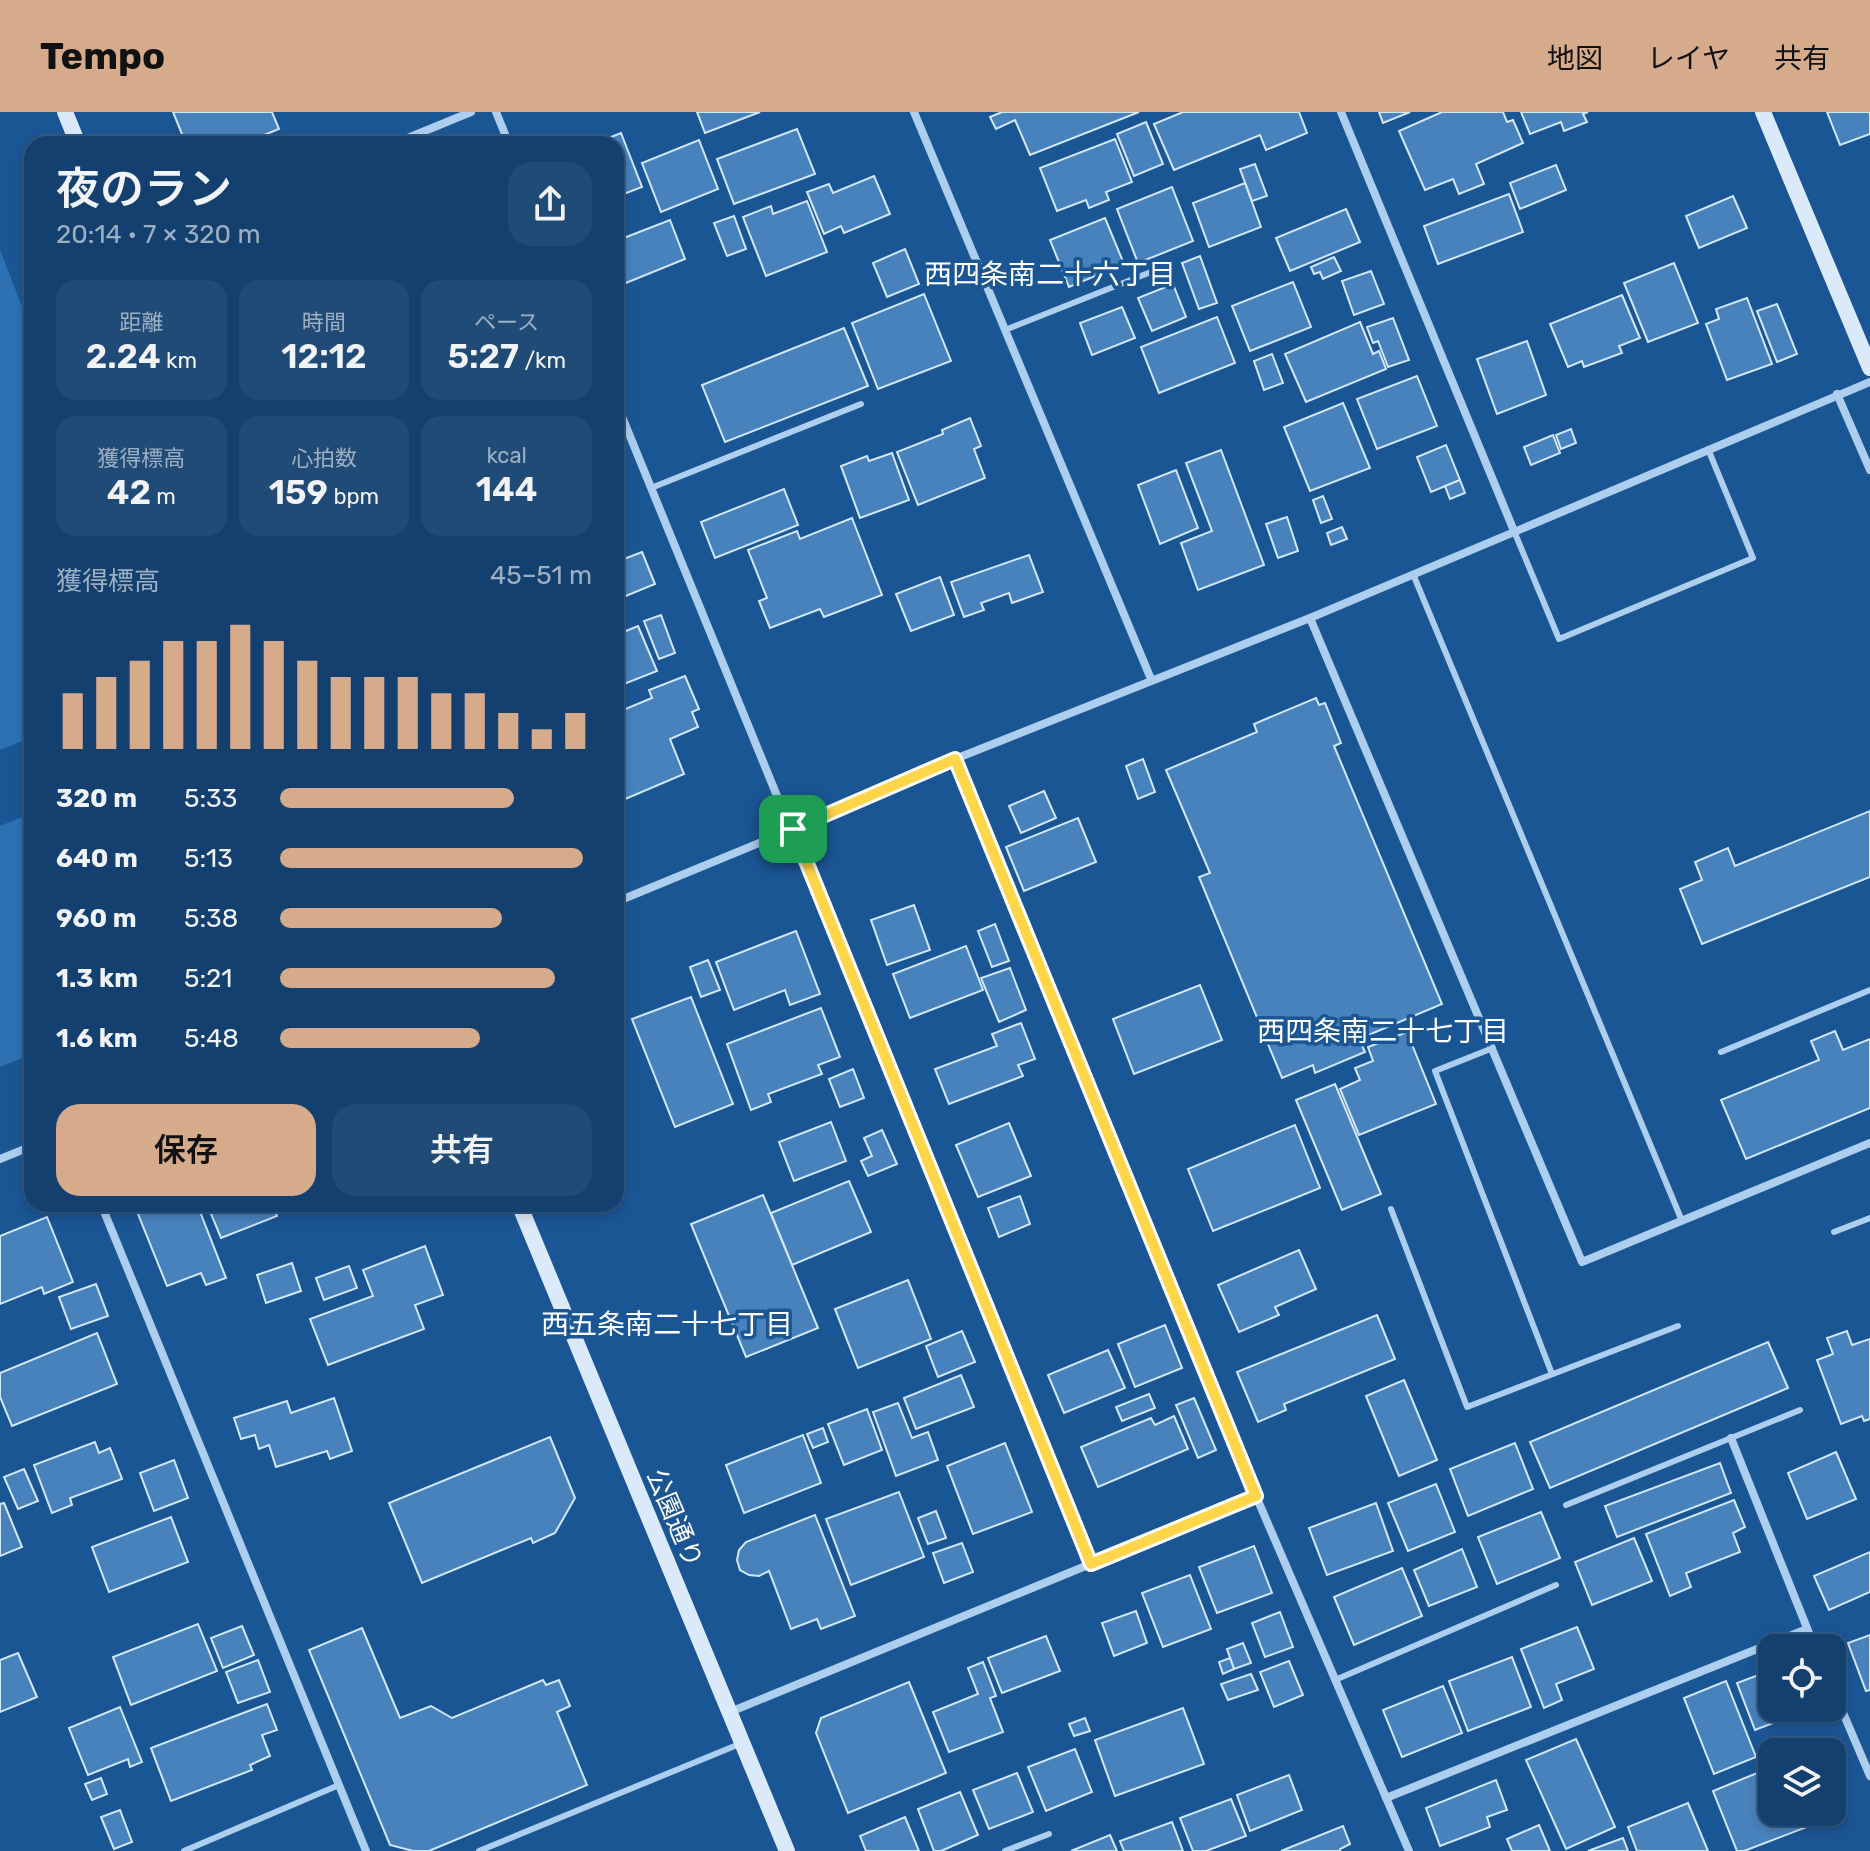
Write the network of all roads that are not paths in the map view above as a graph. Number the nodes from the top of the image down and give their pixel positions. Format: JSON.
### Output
{"nodes":[{"id":1,"x":65,"y":112,"type":"edge"},
{"id":2,"x":471,"y":112,"type":"edge"},
{"id":3,"x":496,"y":112,"type":"edge"},
{"id":4,"x":914,"y":112,"type":"edge"},
{"id":5,"x":1341,"y":112,"type":"edge"},
{"id":6,"x":1763,"y":112,"type":"edge"},
{"id":7,"x":75,"y":136,"type":"edge"},
{"id":8,"x":412,"y":136,"type":"edge"},
{"id":9,"x":506,"y":136,"type":"edge"},
{"id":10,"x":1161,"y":268,"type":"dead end"},
{"id":11,"x":1005,"y":330,"type":"junction"},
{"id":12,"x":1870,"y":368,"type":"edge"},
{"id":13,"x":1870,"y":382,"type":"edge"},
{"id":14,"x":1837,"y":394,"type":"junction"},
{"id":15,"x":861,"y":404,"type":"dead end"},
{"id":16,"x":624,"y":422,"type":"edge"},
{"id":17,"x":1708,"y":449,"type":"junction"},
{"id":18,"x":1870,"y":470,"type":"edge"},
{"id":19,"x":651,"y":488,"type":"junction"},
{"id":20,"x":1514,"y":531,"type":"junction"},
{"id":21,"x":1413,"y":574,"type":"junction"},
{"id":22,"x":1310,"y":618,"type":"junction"},
{"id":23,"x":1151,"y":679,"type":"junction"},
{"id":24,"x":955,"y":759,"type":"junction"},
{"id":25,"x":793,"y":829,"type":"junction"},
{"id":26,"x":624,"y":899,"type":"edge"},
{"id":27,"x":1870,"y":990,"type":"edge"},
{"id":28,"x":1493,"y":1048,"type":"junction"},
{"id":29,"x":1721,"y":1052,"type":"dead end"},
{"id":30,"x":1870,"y":1143,"type":"edge"},
{"id":31,"x":24,"y":1149,"type":"edge"},
{"id":32,"x":0,"y":1159,"type":"edge"},
{"id":33,"x":1391,"y":1209,"type":"dead end"},
{"id":34,"x":104,"y":1212,"type":"edge"},
{"id":35,"x":522,"y":1212,"type":"edge"},
{"id":36,"x":1870,"y":1218,"type":"edge"},
{"id":37,"x":1682,"y":1221,"type":"junction"},
{"id":38,"x":1834,"y":1232,"type":"dead end"},
{"id":39,"x":1678,"y":1326,"type":"dead end"},
{"id":40,"x":1552,"y":1374,"type":"junction"},
{"id":41,"x":1800,"y":1410,"type":"dead end"},
{"id":42,"x":1731,"y":1438,"type":"junction"},
{"id":43,"x":1256,"y":1496,"type":"junction"},
{"id":44,"x":1566,"y":1505,"type":"dead end"},
{"id":45,"x":1091,"y":1564,"type":"junction"},
{"id":46,"x":1556,"y":1585,"type":"dead end"},
{"id":47,"x":1807,"y":1629,"type":"junction"},
{"id":48,"x":1809,"y":1634,"type":"edge"},
{"id":49,"x":1335,"y":1680,"type":"junction"},
{"id":50,"x":730,"y":1712,"type":"junction"},
{"id":51,"x":1846,"y":1720,"type":"edge"},
{"id":52,"x":743,"y":1743,"type":"junction"},
{"id":53,"x":1870,"y":1776,"type":"edge"},
{"id":54,"x":339,"y":1785,"type":"junction"},
{"id":55,"x":1386,"y":1798,"type":"junction"},
{"id":56,"x":1049,"y":1834,"type":"dead end"},
{"id":57,"x":184,"y":1851,"type":"edge"},
{"id":58,"x":366,"y":1851,"type":"edge"},
{"id":59,"x":479,"y":1851,"type":"edge"},
{"id":60,"x":787,"y":1851,"type":"edge"},
{"id":61,"x":1005,"y":1851,"type":"edge"},
{"id":62,"x":1409,"y":1851,"type":"edge"}],
"edges":[{"from":1,"to":7,"type":"street"},
{"from":2,"to":8,"type":"street"},
{"from":3,"to":9,"type":"street"},
{"from":4,"to":11,"type":"street"},
{"from":5,"to":20,"type":"street"},
{"from":6,"to":12,"type":"street"},
{"from":10,"to":11,"type":"lane"},
{"from":11,"to":23,"type":"street"},
{"from":13,"to":14,"type":"street"},
{"from":14,"to":17,"type":"street"},
{"from":14,"to":18,"type":"street"},
{"from":15,"to":19,"type":"lane"},
{"from":16,"to":19,"type":"street"},
{"from":17,"to":20,"type":"street"},
{"from":17,"to":20,"type":"lane"},
{"from":19,"to":25,"type":"street"},
{"from":20,"to":21,"type":"street"},
{"from":21,"to":22,"type":"street"},
{"from":21,"to":37,"type":"lane"},
{"from":22,"to":23,"type":"street"},
{"from":22,"to":28,"type":"street"},
{"from":23,"to":24,"type":"street"},
{"from":24,"to":25,"type":"street"},
{"from":24,"to":43,"type":"street"},
{"from":25,"to":26,"type":"street"},
{"from":25,"to":45,"type":"street"},
{"from":27,"to":29,"type":"lane"},
{"from":28,"to":37,"type":"street"},
{"from":28,"to":40,"type":"lane"},
{"from":30,"to":37,"type":"street"},
{"from":31,"to":32,"type":"street"},
{"from":33,"to":40,"type":"lane"},
{"from":34,"to":54,"type":"street"},
{"from":35,"to":50,"type":"street","name":"公園通り"},
{"from":36,"to":38,"type":"lane"},
{"from":39,"to":40,"type":"lane"},
{"from":41,"to":42,"type":"lane"},
{"from":42,"to":44,"type":"lane"},
{"from":42,"to":47,"type":"street"},
{"from":43,"to":45,"type":"street"},
{"from":43,"to":49,"type":"street"},
{"from":45,"to":50,"type":"street"},
{"from":46,"to":49,"type":"lane"},
{"from":47,"to":48,"type":"street"},
{"from":47,"to":55,"type":"street"},
{"from":49,"to":55,"type":"street"},
{"from":50,"to":52,"type":"street","name":"公園通り"},
{"from":51,"to":53,"type":"street"},
{"from":52,"to":59,"type":"lane"},
{"from":52,"to":60,"type":"street","name":"公園通り"},
{"from":54,"to":57,"type":"lane"},
{"from":54,"to":58,"type":"street"},
{"from":55,"to":62,"type":"street"},
{"from":56,"to":61,"type":"lane"}]}
